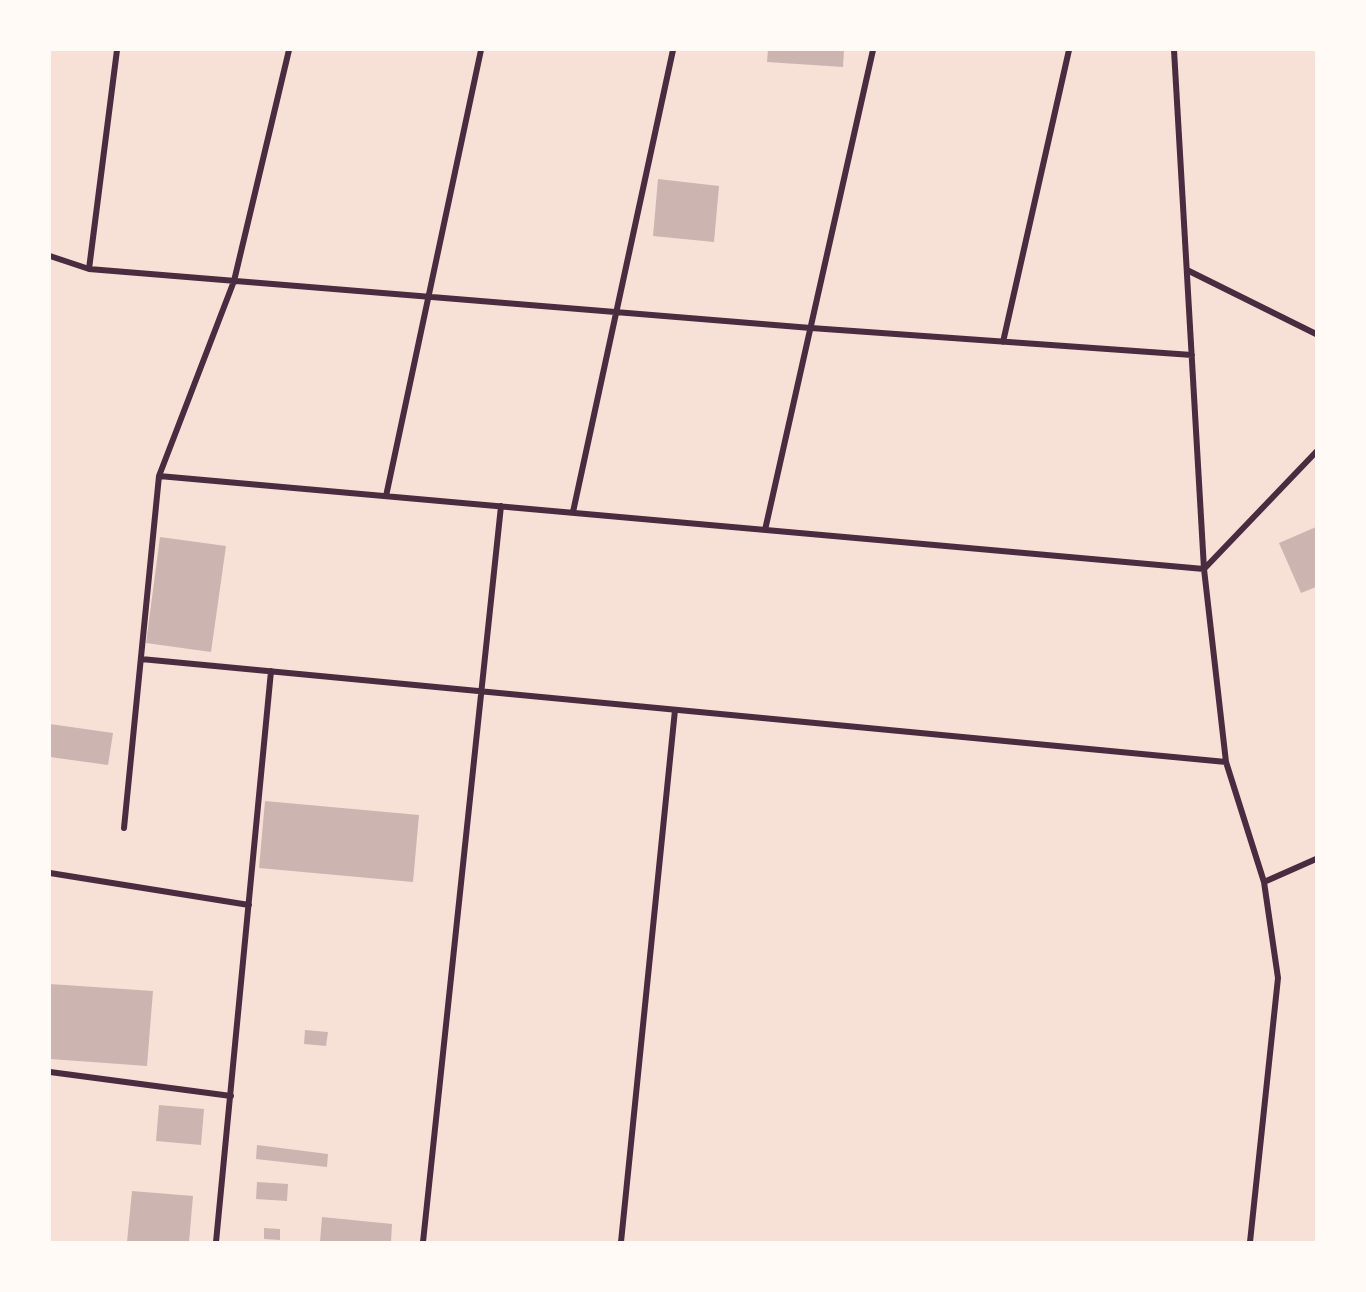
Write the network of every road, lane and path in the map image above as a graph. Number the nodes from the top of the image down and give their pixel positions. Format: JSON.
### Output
{"nodes":[{"id":1,"x":117,"y":50,"type":"edge"},
{"id":2,"x":289,"y":50,"type":"edge"},
{"id":3,"x":481,"y":50,"type":"edge"},
{"id":4,"x":673,"y":50,"type":"edge"},
{"id":5,"x":873,"y":50,"type":"edge"},
{"id":6,"x":1069,"y":50,"type":"edge"},
{"id":7,"x":1174,"y":50,"type":"edge"},
{"id":8,"x":50,"y":256,"type":"edge"},
{"id":9,"x":89,"y":269,"type":"junction"},
{"id":10,"x":1187,"y":270,"type":"junction"},
{"id":11,"x":234,"y":281,"type":"junction"},
{"id":12,"x":429,"y":297,"type":"junction"},
{"id":13,"x":617,"y":311,"type":"junction"},
{"id":14,"x":811,"y":328,"type":"junction"},
{"id":15,"x":1317,"y":334,"type":"edge"},
{"id":16,"x":1003,"y":342,"type":"junction"},
{"id":17,"x":1192,"y":355,"type":"junction"},
{"id":18,"x":1317,"y":452,"type":"edge"},
{"id":19,"x":159,"y":476,"type":"junction"},
{"id":20,"x":386,"y":496,"type":"junction"},
{"id":21,"x":501,"y":506,"type":"junction"},
{"id":22,"x":573,"y":512,"type":"junction"},
{"id":23,"x":765,"y":530,"type":"junction"},
{"id":24,"x":1204,"y":569,"type":"junction"},
{"id":25,"x":141,"y":659,"type":"junction"},
{"id":26,"x":271,"y":671,"type":"junction"},
{"id":27,"x":482,"y":691,"type":"junction"},
{"id":28,"x":675,"y":710,"type":"junction"},
{"id":29,"x":1226,"y":762,"type":"junction"},
{"id":30,"x":124,"y":828,"type":"dead end"},
{"id":31,"x":1317,"y":859,"type":"edge"},
{"id":32,"x":50,"y":873,"type":"edge"},
{"id":33,"x":1264,"y":882,"type":"junction"},
{"id":34,"x":249,"y":905,"type":"junction"},
{"id":35,"x":50,"y":1072,"type":"edge"},
{"id":36,"x":231,"y":1096,"type":"junction"},
{"id":37,"x":216,"y":1242,"type":"edge"},
{"id":38,"x":423,"y":1242,"type":"edge"},
{"id":39,"x":621,"y":1242,"type":"edge"},
{"id":40,"x":1250,"y":1242,"type":"edge"}],
"edges":[{"from":1,"to":9,"type":"street"},
{"from":2,"to":11,"type":"street"},
{"from":3,"to":12,"type":"street"},
{"from":4,"to":13,"type":"street"},
{"from":5,"to":14,"type":"street"},
{"from":6,"to":16,"type":"street"},
{"from":7,"to":10,"type":"street"},
{"from":8,"to":9,"type":"street"},
{"from":9,"to":11,"type":"street"},
{"from":10,"to":15,"type":"street"},
{"from":10,"to":17,"type":"street"},
{"from":11,"to":12,"type":"street"},
{"from":11,"to":19,"type":"street"},
{"from":12,"to":13,"type":"street"},
{"from":12,"to":20,"type":"street"},
{"from":13,"to":14,"type":"street"},
{"from":13,"to":22,"type":"street"},
{"from":14,"to":16,"type":"street"},
{"from":14,"to":23,"type":"street"},
{"from":16,"to":17,"type":"street"},
{"from":17,"to":24,"type":"street"},
{"from":18,"to":24,"type":"street"},
{"from":19,"to":20,"type":"street"},
{"from":19,"to":25,"type":"street"},
{"from":20,"to":21,"type":"street"},
{"from":21,"to":22,"type":"street"},
{"from":21,"to":27,"type":"street"},
{"from":22,"to":23,"type":"street"},
{"from":23,"to":24,"type":"street"},
{"from":24,"to":29,"type":"street"},
{"from":25,"to":26,"type":"street"},
{"from":25,"to":30,"type":"street"},
{"from":26,"to":27,"type":"street"},
{"from":26,"to":34,"type":"street"},
{"from":27,"to":28,"type":"street"},
{"from":27,"to":38,"type":"street"},
{"from":28,"to":29,"type":"street"},
{"from":28,"to":39,"type":"street"},
{"from":29,"to":33,"type":"street"},
{"from":31,"to":33,"type":"street"},
{"from":32,"to":34,"type":"street"},
{"from":33,"to":40,"type":"street"},
{"from":34,"to":36,"type":"street"},
{"from":35,"to":36,"type":"street"},
{"from":36,"to":37,"type":"street"}]}
